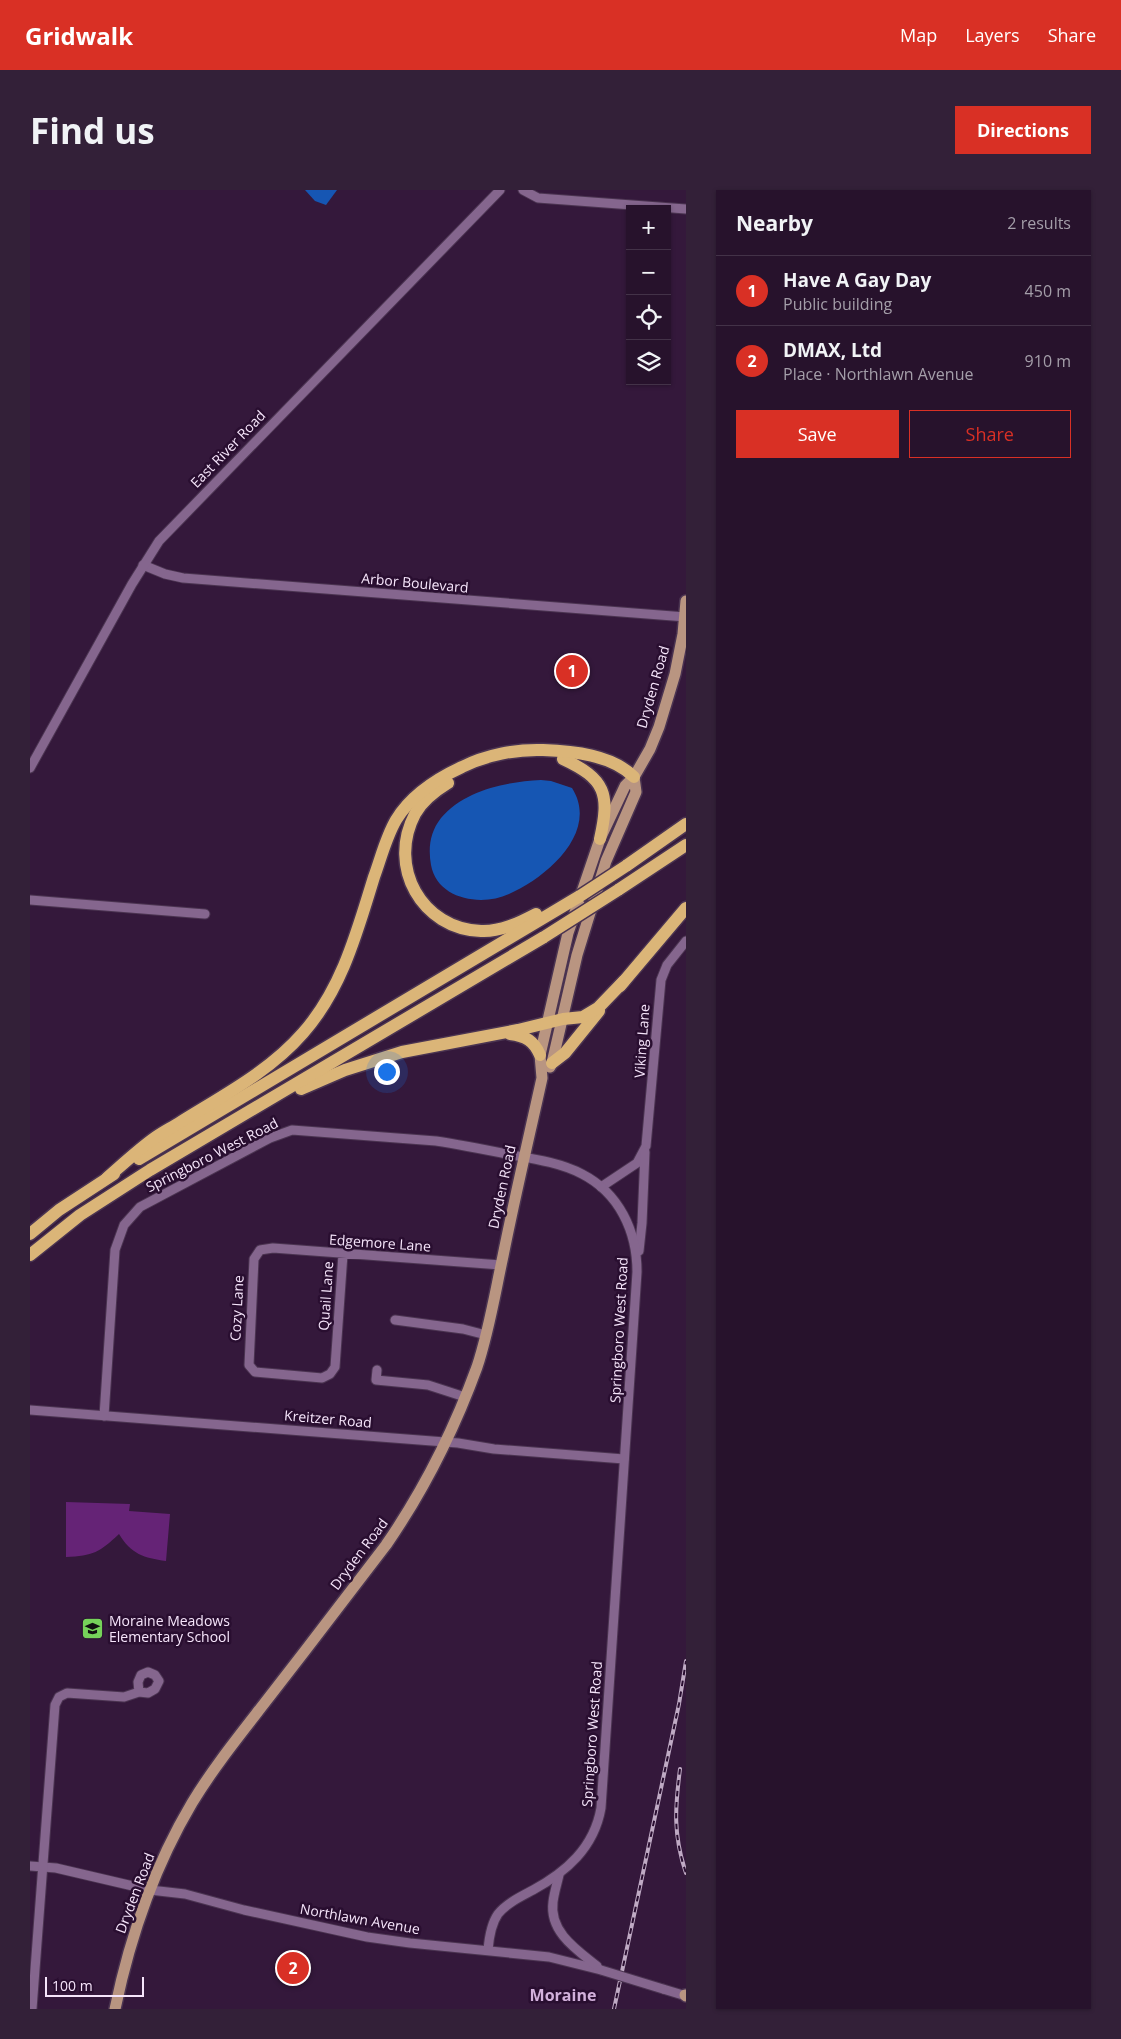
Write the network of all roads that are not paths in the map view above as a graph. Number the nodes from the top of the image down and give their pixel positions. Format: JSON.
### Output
{"nodes":[{"id":1,"x":500,"y":190,"type":"edge"},
{"id":2,"x":522,"y":190,"type":"edge"},
{"id":3,"x":686,"y":209,"type":"edge"},
{"id":4,"x":143,"y":565,"type":"junction"},
{"id":5,"x":686,"y":601,"type":"edge"},
{"id":6,"x":685,"y":617,"type":"edge"},
{"id":7,"x":563,"y":759,"type":"junction"},
{"id":8,"x":30,"y":768,"type":"edge"},
{"id":9,"x":634,"y":777,"type":"junction"},
{"id":10,"x":686,"y":824,"type":"edge"},
{"id":11,"x":600,"y":839,"type":"junction"},
{"id":12,"x":686,"y":845,"type":"edge"},
{"id":13,"x":30,"y":900,"type":"edge"},
{"id":14,"x":686,"y":908,"type":"edge"},
{"id":15,"x":552,"y":910,"type":"junction"},
{"id":16,"x":206,"y":914,"type":"dead end"},
{"id":17,"x":686,"y":941,"type":"edge"},
{"id":18,"x":624,"y":982,"type":"junction"},
{"id":19,"x":563,"y":1019,"type":"junction"},
{"id":20,"x":548,"y":1024,"type":"junction"},
{"id":21,"x":498,"y":1034,"type":"junction"},
{"id":22,"x":540,"y":1055,"type":"junction"},
{"id":23,"x":552,"y":1063,"type":"junction"},
{"id":24,"x":542,"y":1078,"type":"junction"},
{"id":25,"x":237,"y":1118,"type":"junction"},
{"id":26,"x":645,"y":1151,"type":"junction"},
{"id":27,"x":524,"y":1157,"type":"junction"},
{"id":28,"x":107,"y":1178,"type":"junction"},
{"id":29,"x":601,"y":1187,"type":"junction"},
{"id":30,"x":30,"y":1234,"type":"edge"},
{"id":31,"x":258,"y":1251,"type":"joint"},
{"id":32,"x":343,"y":1254,"type":"junction"},
{"id":33,"x":30,"y":1255,"type":"edge"},
{"id":34,"x":637,"y":1259,"type":"junction"},
{"id":35,"x":501,"y":1266,"type":"junction"},
{"id":36,"x":396,"y":1320,"type":"dead end"},
{"id":37,"x":486,"y":1335,"type":"junction"},
{"id":38,"x":250,"y":1367,"type":"joint"},
{"id":39,"x":377,"y":1370,"type":"dead end"},
{"id":40,"x":465,"y":1397,"type":"junction"},
{"id":41,"x":30,"y":1410,"type":"edge"},
{"id":42,"x":104,"y":1416,"type":"junction"},
{"id":43,"x":446,"y":1442,"type":"junction"},
{"id":44,"x":624,"y":1459,"type":"junction"},
{"id":45,"x":139,"y":1692,"type":"dead end"},
{"id":46,"x":30,"y":1866,"type":"edge"},
{"id":47,"x":43,"y":1866,"type":"junction"},
{"id":48,"x":558,"y":1875,"type":"junction"},
{"id":49,"x":150,"y":1890,"type":"junction"},
{"id":50,"x":488,"y":1950,"type":"junction"},
{"id":51,"x":601,"y":1970,"type":"junction"},
{"id":52,"x":686,"y":1996,"type":"edge"},
{"id":53,"x":32,"y":2009,"type":"edge"},
{"id":54,"x":116,"y":2009,"type":"edge"}],
"edges":[{"from":1,"to":4,"type":"street","name":"East River Road"},
{"from":2,"to":3,"type":"street"},
{"from":4,"to":6,"type":"street","name":"Arbor Boulevard"},
{"from":4,"to":8,"type":"street","name":"East River Road"},
{"from":5,"to":6,"type":"main road","name":"Dryden Road"},
{"from":6,"to":9,"type":"main road","name":"Dryden Road"},
{"from":7,"to":9,"type":"highway"},
{"from":7,"to":11,"type":"highway"},
{"from":7,"to":15,"type":"highway"},
{"from":9,"to":11,"type":"main road","name":"Dryden Road"},
{"from":9,"to":19,"type":"main road","name":"Dryden Road"},
{"from":9,"to":28,"type":"highway"},
{"from":10,"to":15,"type":"highway","bridge":true},
{"from":11,"to":20,"type":"main road","name":"Dryden Road"},
{"from":12,"to":25,"type":"highway","bridge":true},
{"from":13,"to":16,"type":"street"},
{"from":14,"to":18,"type":"highway"},
{"from":15,"to":28,"type":"highway"},
{"from":17,"to":26,"type":"street","name":"Viking Lane"},
{"from":18,"to":19,"type":"highway"},
{"from":18,"to":23,"type":"highway"},
{"from":19,"to":20,"type":"highway"},
{"from":19,"to":23,"type":"main road","name":"Dryden Road"},
{"from":20,"to":21,"type":"highway"},
{"from":20,"to":22,"type":"main road","name":"Dryden Road"},
{"from":21,"to":22,"type":"highway"},
{"from":21,"to":25,"type":"highway"},
{"from":22,"to":24,"type":"main road","name":"Dryden Road"},
{"from":23,"to":24,"type":"main road","name":"Dryden Road"},
{"from":24,"to":27,"type":"main road","name":"Dryden Road"},
{"from":25,"to":33,"type":"highway"},
{"from":26,"to":29,"type":"street"},
{"from":26,"to":34,"type":"street","name":"Viking Lane"},
{"from":27,"to":29,"type":"street","name":"Springboro West Road"},
{"from":27,"to":35,"type":"main road","name":"Dryden Road"},
{"from":27,"to":42,"type":"street","name":"Springboro West Road"},
{"from":28,"to":30,"type":"highway"},
{"from":29,"to":34,"type":"street","name":"Springboro West Road"},
{"from":31,"to":32,"type":"street","name":"Edgemore Lane"},
{"from":31,"to":38,"type":"street","name":"Cozy Lane"},
{"from":32,"to":35,"type":"street","name":"Edgemore Lane"},
{"from":32,"to":38,"type":"street","name":"Quail Lane"},
{"from":34,"to":44,"type":"street","name":"Springboro West Road"},
{"from":35,"to":37,"type":"main road","name":"Dryden Road"},
{"from":36,"to":37,"type":"street"},
{"from":37,"to":40,"type":"main road","name":"Dryden Road"},
{"from":39,"to":40,"type":"street"},
{"from":40,"to":43,"type":"main road","name":"Dryden Road"},
{"from":41,"to":42,"type":"street","name":"Kreitzer Road"},
{"from":42,"to":43,"type":"street","name":"Kreitzer Road"},
{"from":43,"to":44,"type":"street","name":"Kreitzer Road"},
{"from":43,"to":49,"type":"main road","name":"Dryden Road"},
{"from":44,"to":48,"type":"street","name":"Springboro West Road"},
{"from":45,"to":47,"type":"street"},
{"from":46,"to":47,"type":"street","name":"Northlawn Avenue"},
{"from":47,"to":49,"type":"street","name":"Northlawn Avenue"},
{"from":47,"to":53,"type":"street"},
{"from":48,"to":50,"type":"street","name":"Springboro West Road"},
{"from":48,"to":51,"type":"street"},
{"from":49,"to":50,"type":"street","name":"Northlawn Avenue"},
{"from":49,"to":54,"type":"main road","name":"Dryden Road"},
{"from":50,"to":51,"type":"street","name":"Northlawn Avenue"},
{"from":51,"to":52,"type":"street","name":"Northlawn Avenue","bridge":true}]}
